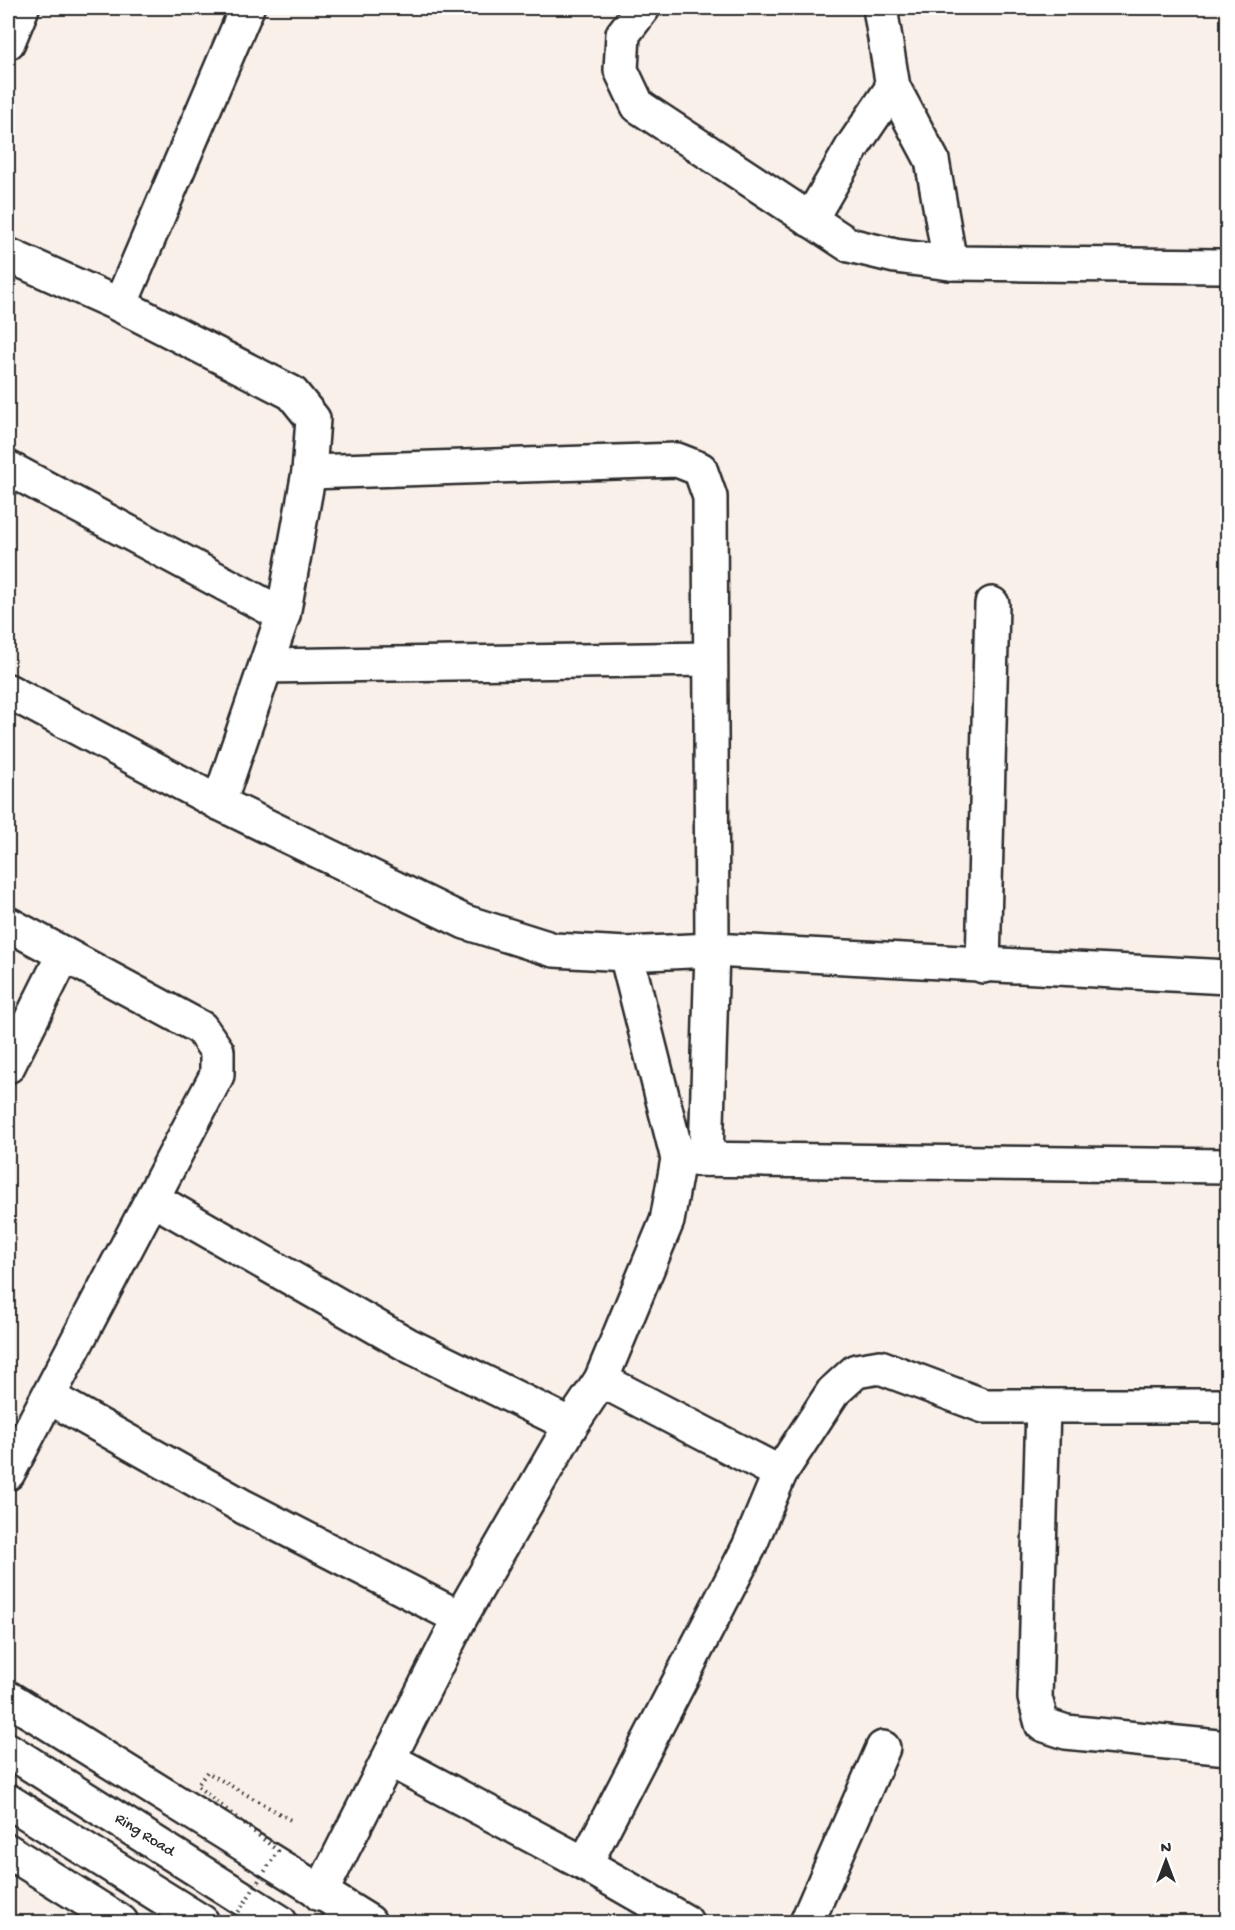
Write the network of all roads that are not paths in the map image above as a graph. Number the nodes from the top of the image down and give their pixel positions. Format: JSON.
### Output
{"nodes":[{"id":1,"x":22,"y":8,"type":"edge"},
{"id":2,"x":247,"y":8,"type":"edge"},
{"id":3,"x":643,"y":8,"type":"edge"},
{"id":4,"x":880,"y":8,"type":"edge"},
{"id":5,"x":8,"y":42,"type":"edge"},
{"id":6,"x":893,"y":87,"type":"junction"},
{"id":7,"x":810,"y":220,"type":"junction"},
{"id":8,"x":8,"y":255,"type":"edge"},
{"id":9,"x":950,"y":263,"type":"junction"},
{"id":10,"x":1220,"y":266,"type":"dead end"},
{"id":11,"x":120,"y":305,"type":"junction"},
{"id":12,"x":8,"y":468,"type":"edge"},
{"id":13,"x":309,"y":472,"type":"junction"},
{"id":14,"x":992,"y":604,"type":"dead end"},
{"id":15,"x":283,"y":615,"type":"junction"},
{"id":16,"x":709,"y":659,"type":"junction"},
{"id":17,"x":266,"y":666,"type":"junction"},
{"id":18,"x":8,"y":691,"type":"edge"},
{"id":19,"x":219,"y":803,"type":"junction"},
{"id":20,"x":8,"y":924,"type":"edge"},
{"id":21,"x":712,"y":950,"type":"junction"},
{"id":22,"x":626,"y":954,"type":"junction"},
{"id":23,"x":63,"y":956,"type":"junction"},
{"id":24,"x":983,"y":966,"type":"junction"},
{"id":25,"x":1227,"y":977,"type":"edge"},
{"id":26,"x":8,"y":1066,"type":"edge"},
{"id":27,"x":692,"y":1159,"type":"junction"},
{"id":28,"x":1227,"y":1166,"type":"edge"},
{"id":29,"x":153,"y":1199,"type":"junction"},
{"id":30,"x":601,"y":1380,"type":"junction"},
{"id":31,"x":49,"y":1397,"type":"junction"},
{"id":32,"x":1043,"y":1406,"type":"junction"},
{"id":33,"x":1227,"y":1406,"type":"edge"},
{"id":34,"x":572,"y":1425,"type":"junction"},
{"id":35,"x":8,"y":1473,"type":"edge"},
{"id":36,"x":780,"y":1473,"type":"junction"},
{"id":37,"x":460,"y":1618,"type":"junction"},
{"id":38,"x":8,"y":1698,"type":"edge"},
{"id":39,"x":883,"y":1748,"type":"dead end"},
{"id":40,"x":1227,"y":1748,"type":"edge"},
{"id":41,"x":8,"y":1750,"type":"edge"},
{"id":42,"x":390,"y":1760,"type":"junction"},
{"id":43,"x":8,"y":1801,"type":"edge"},
{"id":44,"x":8,"y":1851,"type":"edge"},
{"id":45,"x":585,"y":1864,"type":"junction"},
{"id":46,"x":320,"y":1894,"type":"junction"},
{"id":47,"x":76,"y":1910,"type":"edge"},
{"id":48,"x":121,"y":1923,"type":"edge"},
{"id":49,"x":202,"y":1923,"type":"edge"},
{"id":50,"x":280,"y":1923,"type":"edge"},
{"id":51,"x":369,"y":1923,"type":"edge"},
{"id":52,"x":686,"y":1923,"type":"edge"},
{"id":53,"x":807,"y":1923,"type":"edge"}],
"edges":[{"from":1,"to":5,"type":"main road"},
{"from":2,"to":11,"type":"main road"},
{"from":3,"to":7,"type":"main road"},
{"from":4,"to":6,"type":"main road"},
{"from":6,"to":7,"type":"main road"},
{"from":6,"to":9,"type":"main road"},
{"from":7,"to":9,"type":"main road"},
{"from":8,"to":11,"type":"main road"},
{"from":9,"to":10,"type":"main road"},
{"from":11,"to":13,"type":"main road"},
{"from":12,"to":15,"type":"main road"},
{"from":13,"to":15,"type":"main road"},
{"from":13,"to":16,"type":"main road"},
{"from":14,"to":24,"type":"main road"},
{"from":15,"to":17,"type":"main road"},
{"from":16,"to":17,"type":"main road"},
{"from":16,"to":21,"type":"main road"},
{"from":17,"to":19,"type":"main road"},
{"from":18,"to":19,"type":"main road"},
{"from":19,"to":22,"type":"main road"},
{"from":20,"to":23,"type":"main road"},
{"from":21,"to":22,"type":"main road"},
{"from":21,"to":24,"type":"main road"},
{"from":21,"to":27,"type":"main road"},
{"from":22,"to":27,"type":"main road"},
{"from":23,"to":26,"type":"main road"},
{"from":23,"to":29,"type":"main road"},
{"from":24,"to":25,"type":"main road"},
{"from":27,"to":28,"type":"main road"},
{"from":27,"to":30,"type":"main road"},
{"from":29,"to":31,"type":"main road"},
{"from":29,"to":34,"type":"main road"},
{"from":30,"to":34,"type":"main road"},
{"from":30,"to":36,"type":"main road"},
{"from":31,"to":35,"type":"main road"},
{"from":31,"to":37,"type":"main road"},
{"from":32,"to":33,"type":"main road"},
{"from":32,"to":36,"type":"main road"},
{"from":32,"to":40,"type":"main road"},
{"from":34,"to":37,"type":"main road"},
{"from":36,"to":45,"type":"main road"},
{"from":37,"to":42,"type":"main road"},
{"from":38,"to":46,"type":"main road"},
{"from":39,"to":53,"type":"main road"},
{"from":41,"to":50,"type":"main road","name":"Ring Road"},
{"from":42,"to":45,"type":"main road"},
{"from":42,"to":46,"type":"main road"},
{"from":43,"to":49,"type":"main road"},
{"from":44,"to":47,"type":"main road"},
{"from":45,"to":52,"type":"main road"},
{"from":46,"to":51,"type":"main road"},
{"from":47,"to":48,"type":"main road"}]}
